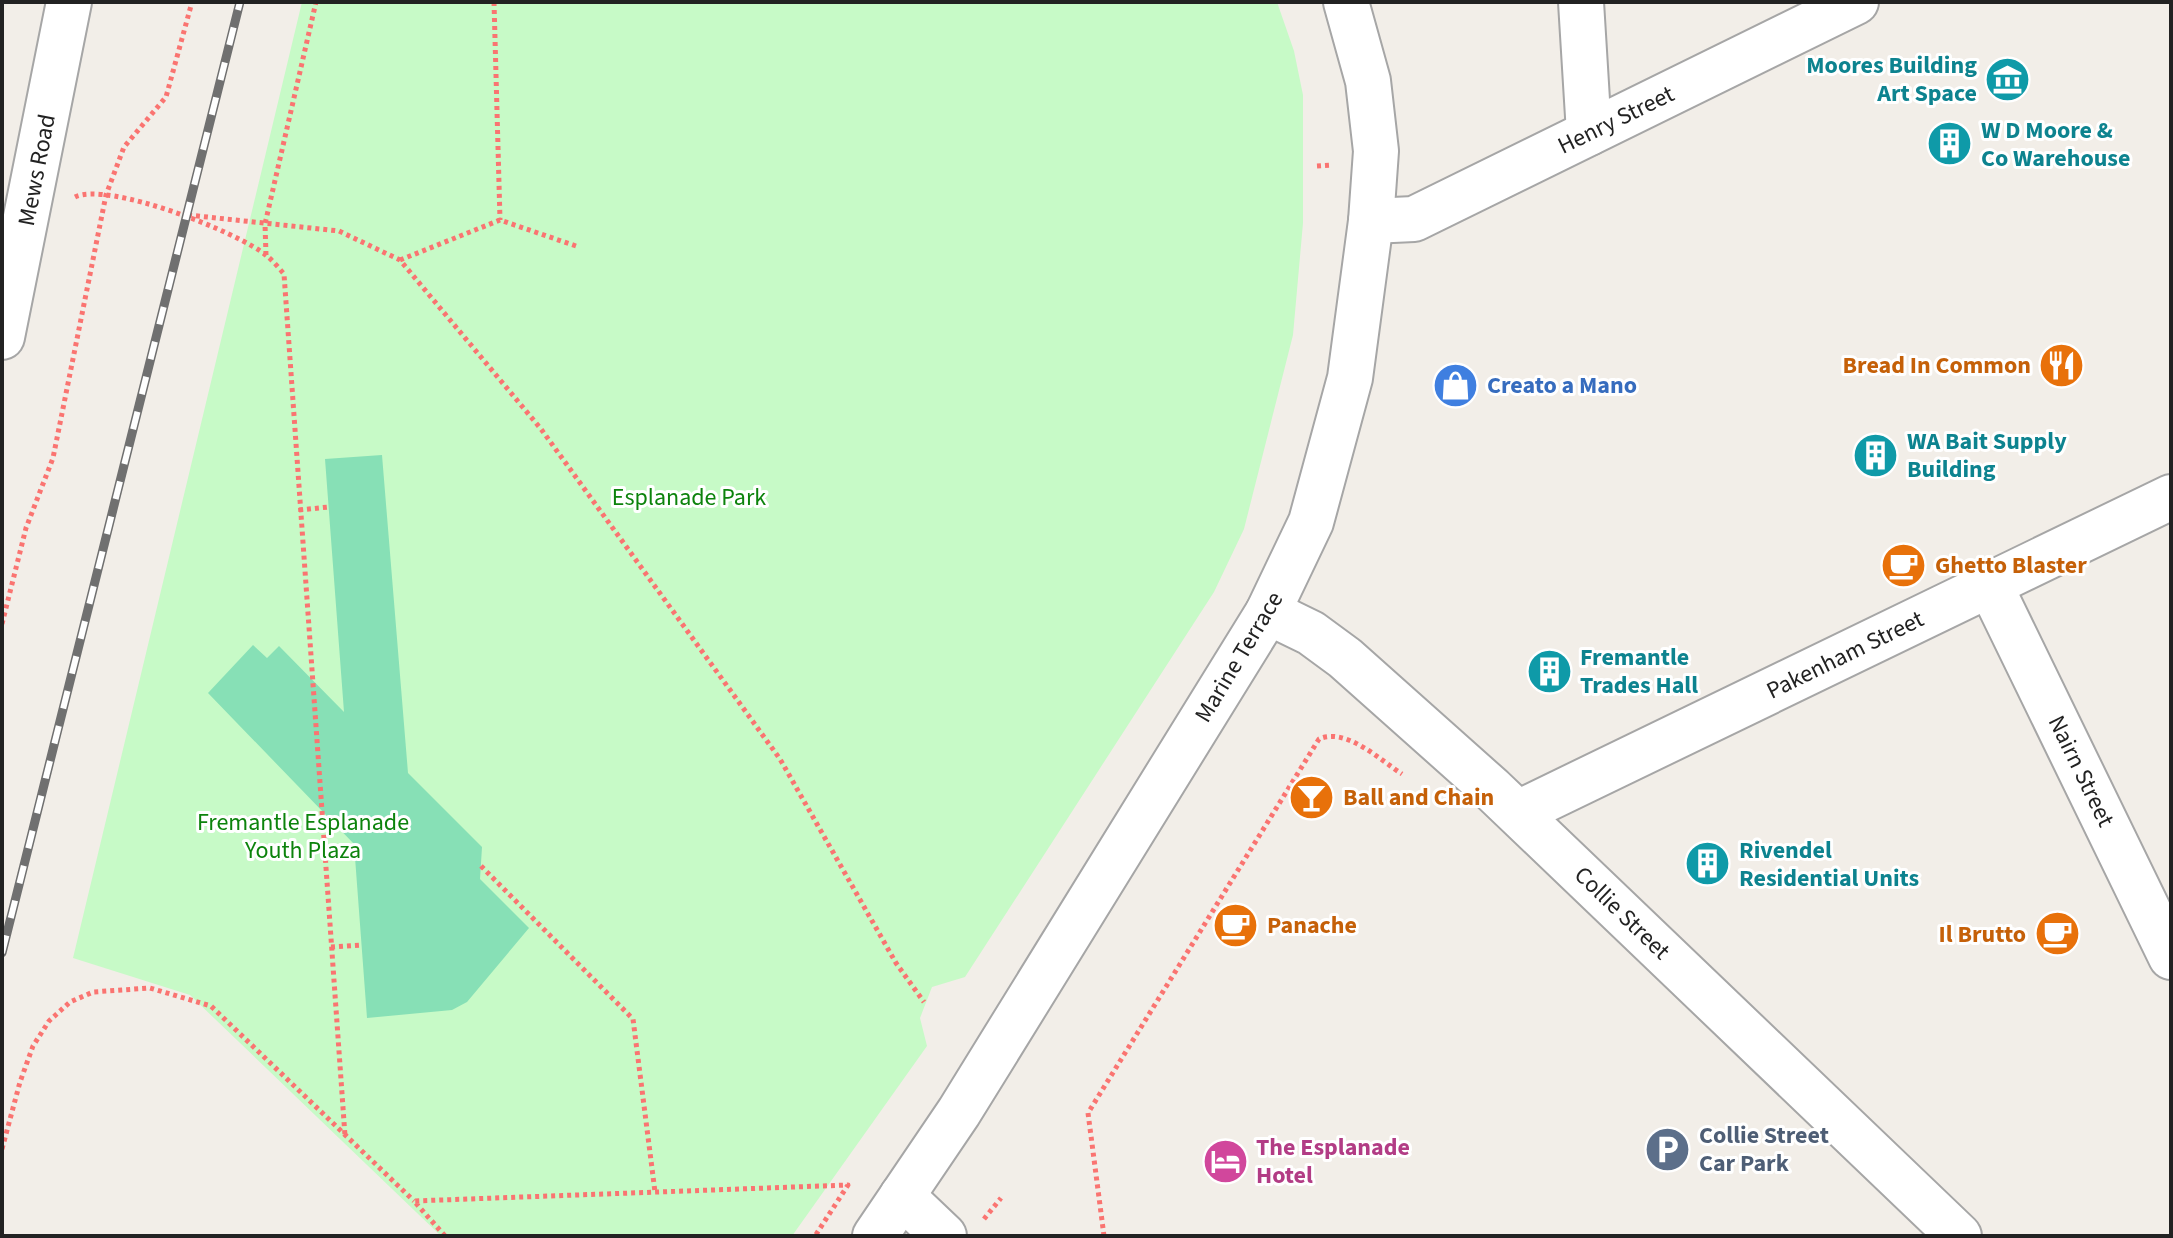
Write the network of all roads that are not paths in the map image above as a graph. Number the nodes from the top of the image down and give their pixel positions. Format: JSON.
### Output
{"nodes":[{"id":1,"x":69,"y":2,"type":"edge"},
{"id":2,"x":1346,"y":2,"type":"edge"},
{"id":3,"x":1581,"y":2,"type":"edge"},
{"id":4,"x":1856,"y":2,"type":"edge"},
{"id":5,"x":1589,"y":133,"type":"junction"},
{"id":6,"x":1371,"y":221,"type":"junction"},
{"id":7,"x":2,"y":337,"type":"edge"},
{"id":8,"x":2171,"y":497,"type":"edge"},
{"id":9,"x":1990,"y":585,"type":"junction"},
{"id":10,"x":1268,"y":612,"type":"junction"},
{"id":11,"x":1518,"y":813,"type":"junction"},
{"id":12,"x":2171,"y":957,"type":"edge"},
{"id":13,"x":902,"y":1196,"type":"junction"},
{"id":14,"x":875,"y":1236,"type":"edge"},
{"id":15,"x":944,"y":1236,"type":"edge"},
{"id":16,"x":1959,"y":1236,"type":"edge"}],
"edges":[{"from":1,"to":7,"type":"street","name":"Mews Road"},
{"from":2,"to":6,"type":"street","name":"Marine Terrace"},
{"from":3,"to":5,"type":"street"},
{"from":4,"to":5,"type":"street","name":"Henry Street"},
{"from":5,"to":6,"type":"street","name":"Henry Street"},
{"from":6,"to":10,"type":"street","name":"Marine Terrace"},
{"from":8,"to":9,"type":"street","name":"Pakenham Street"},
{"from":9,"to":11,"type":"street","name":"Pakenham Street"},
{"from":9,"to":12,"type":"street","name":"Nairn Street"},
{"from":10,"to":11,"type":"street","name":"Collie Street"},
{"from":10,"to":13,"type":"street","name":"Marine Terrace"},
{"from":11,"to":16,"type":"street","name":"Collie Street"},
{"from":13,"to":14,"type":"street","name":"Marine Terrace"},
{"from":13,"to":15,"type":"street"}]}
